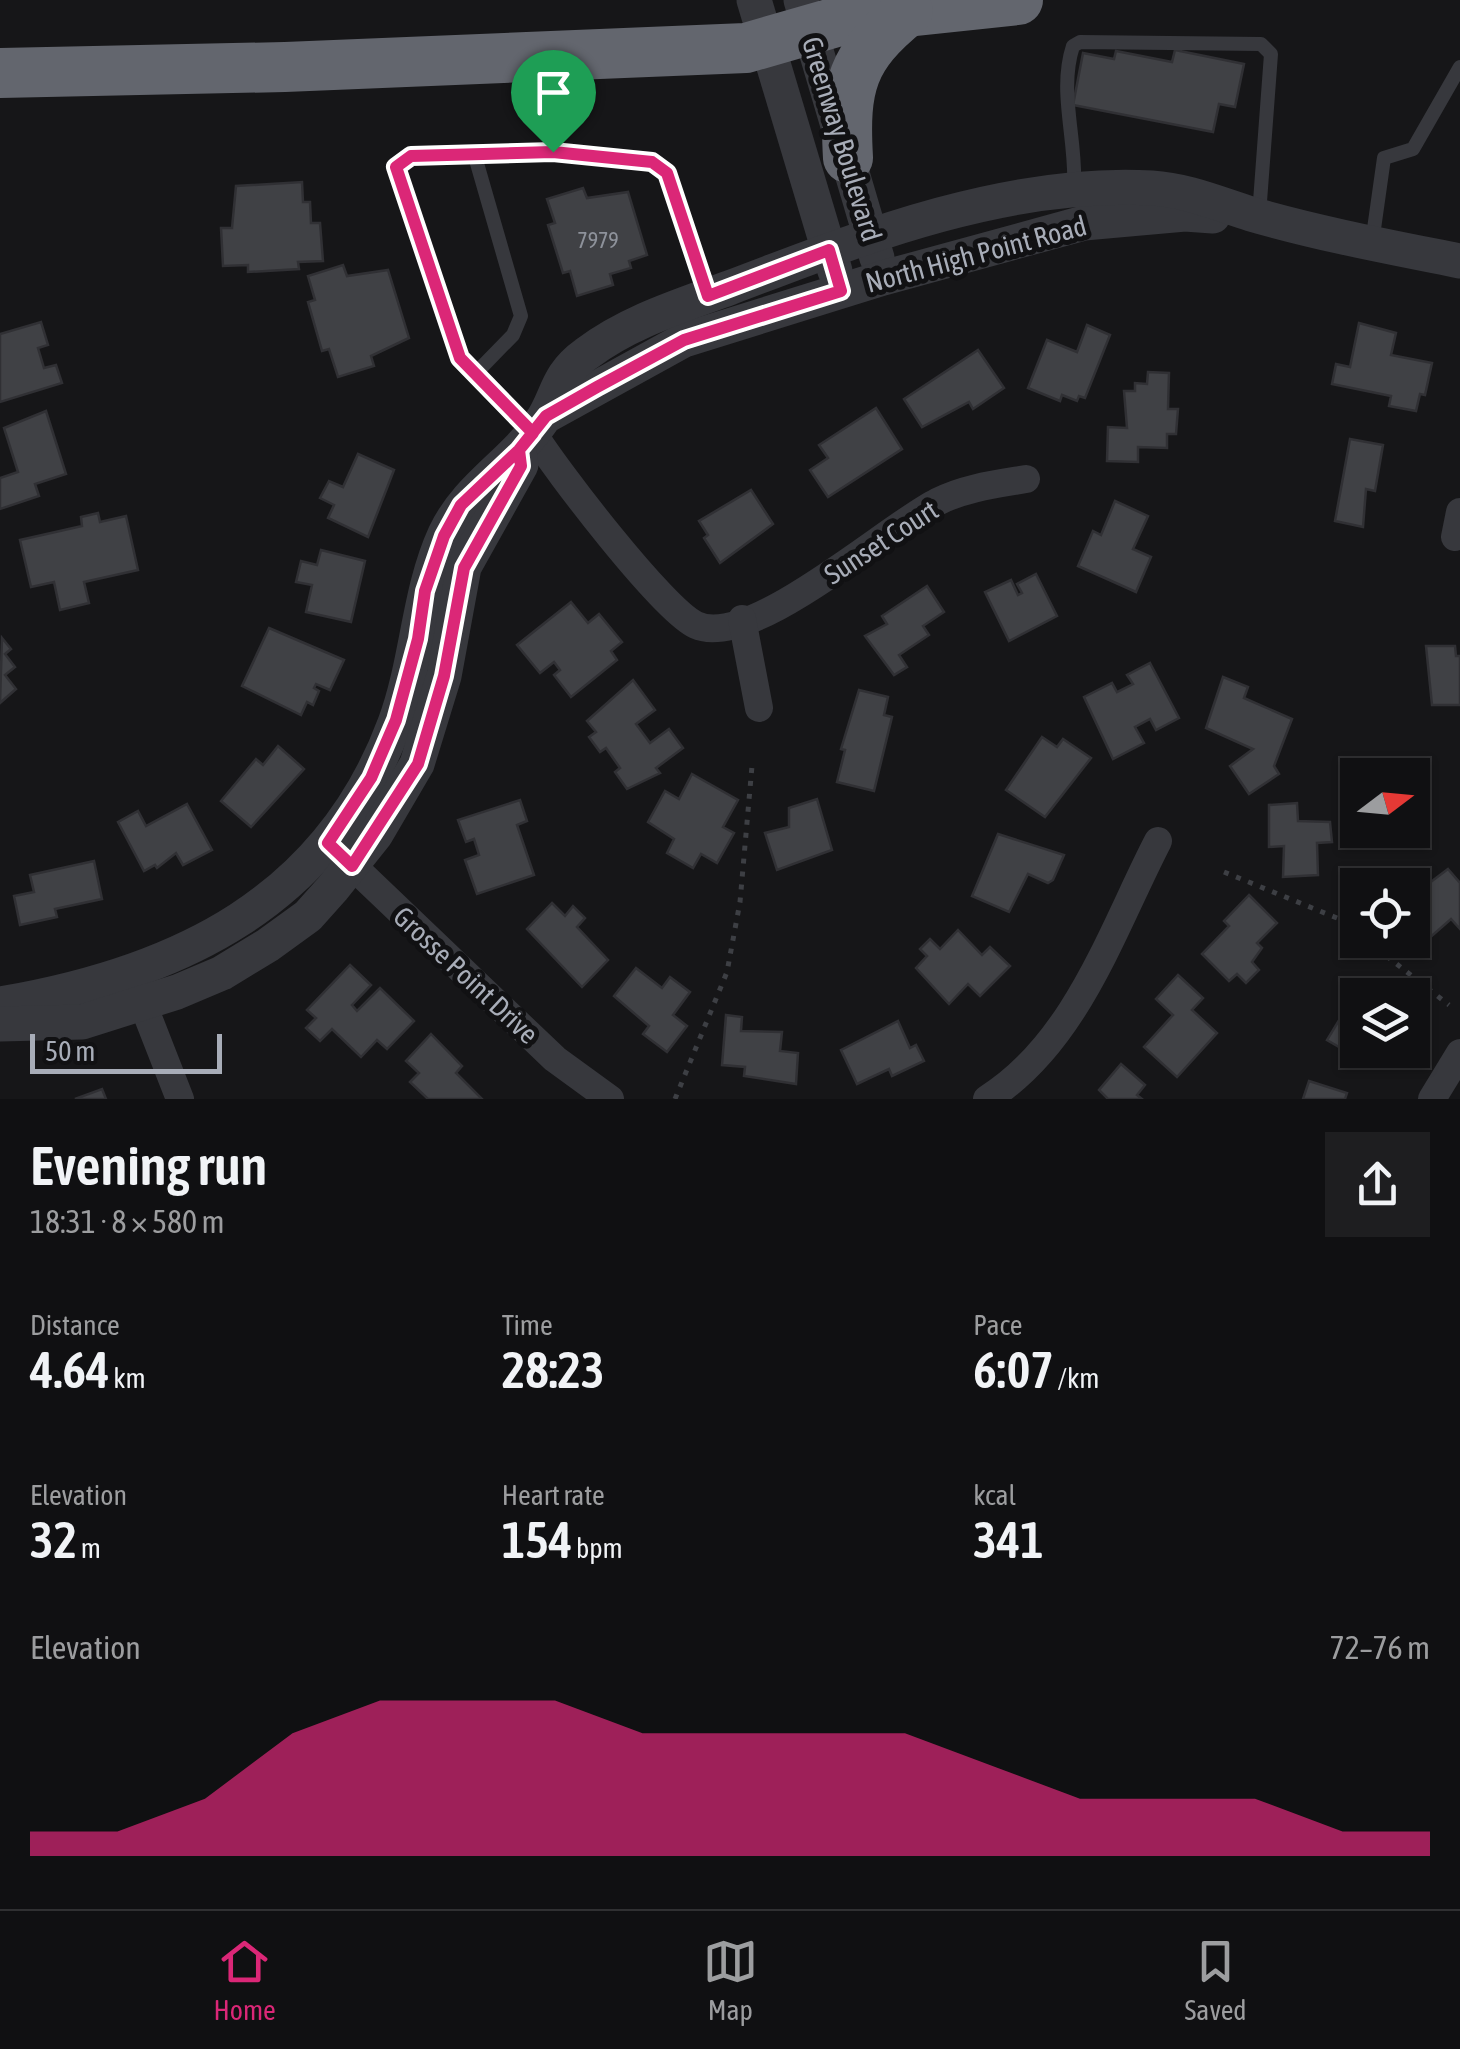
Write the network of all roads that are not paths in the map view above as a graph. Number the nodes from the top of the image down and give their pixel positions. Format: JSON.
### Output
{"nodes":[{"id":1,"x":1018,"y":0,"type":"edge"},
{"id":2,"x":908,"y":11,"type":"junction"},
{"id":3,"x":783,"y":19,"type":"edge"},
{"id":4,"x":1460,"y":67,"type":"edge"},
{"id":5,"x":0,"y":73,"type":"edge"},
{"id":6,"x":474,"y":153,"type":"junction"},
{"id":7,"x":848,"y":158,"type":"junction"},
{"id":8,"x":1074,"y":192,"type":"junction"},
{"id":9,"x":1256,"y":215,"type":"junction"},
{"id":10,"x":870,"y":236,"type":"junction"},
{"id":11,"x":1372,"y":244,"type":"junction"},
{"id":12,"x":829,"y":250,"type":"junction"},
{"id":13,"x":1460,"y":261,"type":"edge"},
{"id":14,"x":883,"y":278,"type":"junction"},
{"id":15,"x":841,"y":291,"type":"junction"},
{"id":16,"x":708,"y":296,"type":"junction"},
{"id":17,"x":474,"y":375,"type":"junction"},
{"id":18,"x":532,"y":433,"type":"junction"},
{"id":19,"x":1026,"y":479,"type":"dead end"},
{"id":20,"x":742,"y":619,"type":"junction"},
{"id":21,"x":758,"y":708,"type":"dead end"},
{"id":22,"x":1158,"y":841,"type":"dead end"},
{"id":23,"x":340,"y":855,"type":"junction"},
{"id":24,"x":137,"y":988,"type":"junction"},
{"id":25,"x":0,"y":1004,"type":"edge"},
{"id":26,"x":0,"y":1024,"type":"edge"},
{"id":27,"x":1460,"y":1053,"type":"edge"},
{"id":28,"x":180,"y":1099,"type":"edge"},
{"id":29,"x":610,"y":1099,"type":"edge"},
{"id":30,"x":988,"y":1099,"type":"edge"},
{"id":31,"x":1432,"y":1099,"type":"edge"}],
"edges":[{"from":1,"to":2,"type":"highway"},
{"from":2,"to":3,"type":"highway"},
{"from":2,"to":7,"type":"highway"},
{"from":3,"to":5,"type":"highway"},
{"from":3,"to":7,"type":"street","name":"Greenway Boulevard"},
{"from":3,"to":12,"type":"street","name":"Greenway Boulevard"},
{"from":4,"to":11,"type":"lane"},
{"from":6,"to":16,"type":"lane"},
{"from":6,"to":17,"type":"lane"},
{"from":6,"to":17,"type":"lane"},
{"from":7,"to":10,"type":"street","name":"Greenway Boulevard"},
{"from":8,"to":9,"type":"street","name":"North High Point Road"},
{"from":8,"to":9,"type":"lane"},
{"from":8,"to":10,"type":"street","name":"North High Point Road"},
{"from":9,"to":11,"type":"street","name":"North High Point Road"},
{"from":9,"to":14,"type":"street","name":"North High Point Road"},
{"from":10,"to":12,"type":"street","name":"North High Point Road"},
{"from":10,"to":14,"type":"street","name":"Greenway Boulevard"},
{"from":11,"to":13,"type":"street","name":"North High Point Road"},
{"from":12,"to":15,"type":"street","name":"Greenway Boulevard"},
{"from":12,"to":16,"type":"street","name":"North High Point Road"},
{"from":14,"to":15,"type":"street","name":"North High Point Road"},
{"from":15,"to":18,"type":"street","name":"North High Point Road"},
{"from":16,"to":18,"type":"street","name":"North High Point Road"},
{"from":17,"to":18,"type":"lane"},
{"from":18,"to":20,"type":"street","name":"Sunset Court"},
{"from":18,"to":23,"type":"street","name":"North High Point Road"},
{"from":19,"to":20,"type":"street","name":"Sunset Court"},
{"from":20,"to":21,"type":"street"},
{"from":22,"to":30,"type":"street"},
{"from":23,"to":24,"type":"street","name":"North High Point Road"},
{"from":23,"to":29,"type":"street","name":"Grosse Point Drive"},
{"from":24,"to":25,"type":"street","name":"North High Point Road"},
{"from":24,"to":26,"type":"street","name":"North High Point Road"},
{"from":24,"to":28,"type":"street"},
{"from":27,"to":31,"type":"street"}]}
